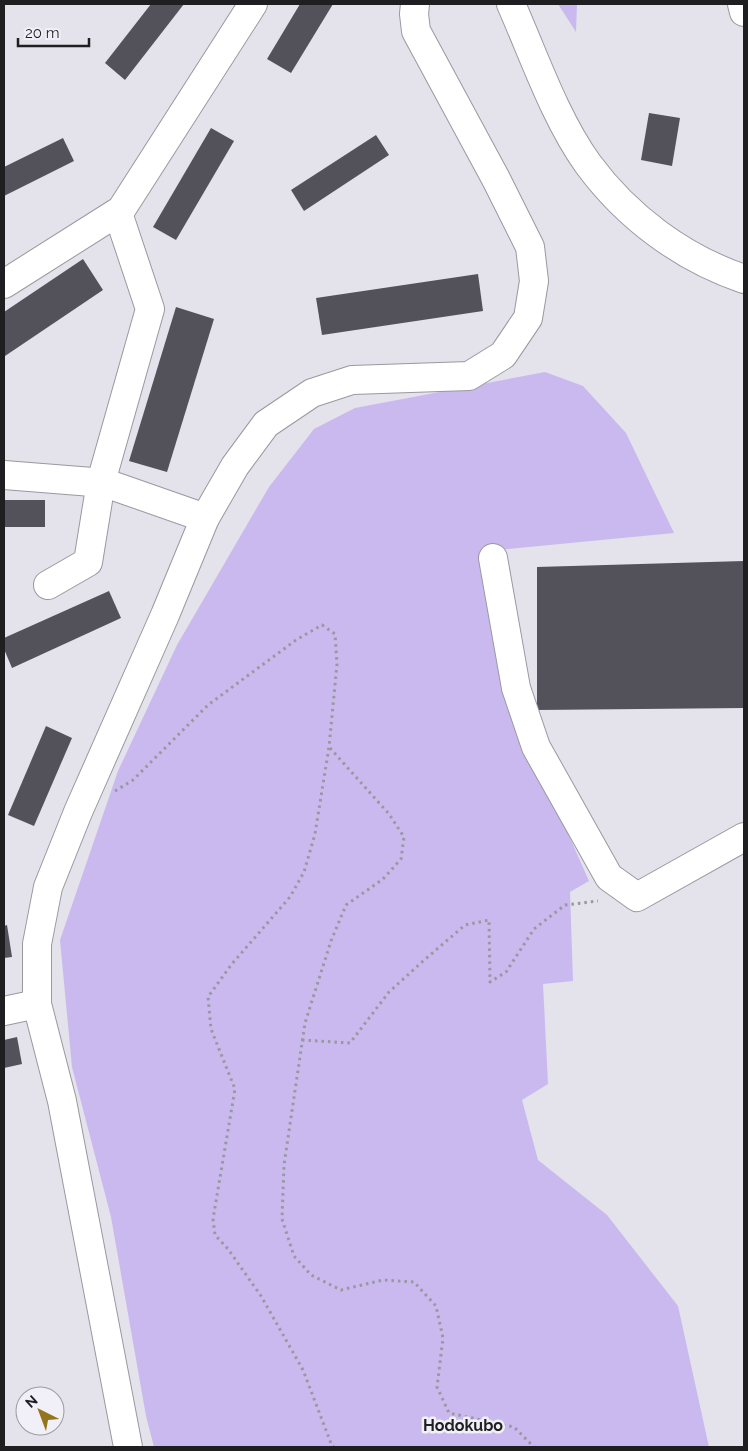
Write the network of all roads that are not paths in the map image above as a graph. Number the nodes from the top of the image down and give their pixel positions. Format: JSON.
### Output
{"nodes":[{"id":1,"x":253,"y":4,"type":"edge"},
{"id":2,"x":415,"y":4,"type":"edge"},
{"id":3,"x":511,"y":4,"type":"edge"},
{"id":4,"x":742,"y":4,"type":"edge"},
{"id":5,"x":744,"y":12,"type":"edge"},
{"id":6,"x":118,"y":213,"type":"junction"},
{"id":7,"x":744,"y":279,"type":"edge"},
{"id":8,"x":4,"y":284,"type":"edge"},
{"id":9,"x":4,"y":475,"type":"edge"},
{"id":10,"x":101,"y":482,"type":"junction"},
{"id":11,"x":205,"y":518,"type":"junction"},
{"id":12,"x":493,"y":558,"type":"dead end"},
{"id":13,"x":48,"y":585,"type":"dead end"},
{"id":14,"x":744,"y":837,"type":"edge"},
{"id":15,"x":37,"y":1004,"type":"junction"},
{"id":16,"x":4,"y":1011,"type":"edge"},
{"id":17,"x":128,"y":1447,"type":"edge"}],
"edges":[{"from":1,"to":6,"type":"street"},
{"from":2,"to":11,"type":"street"},
{"from":3,"to":7,"type":"street"},
{"from":4,"to":5,"type":"street"},
{"from":6,"to":8,"type":"street"},
{"from":6,"to":10,"type":"street"},
{"from":9,"to":10,"type":"street"},
{"from":10,"to":11,"type":"street"},
{"from":10,"to":13,"type":"street"},
{"from":11,"to":15,"type":"street"},
{"from":12,"to":14,"type":"street"},
{"from":15,"to":16,"type":"street"},
{"from":15,"to":17,"type":"street"}]}
